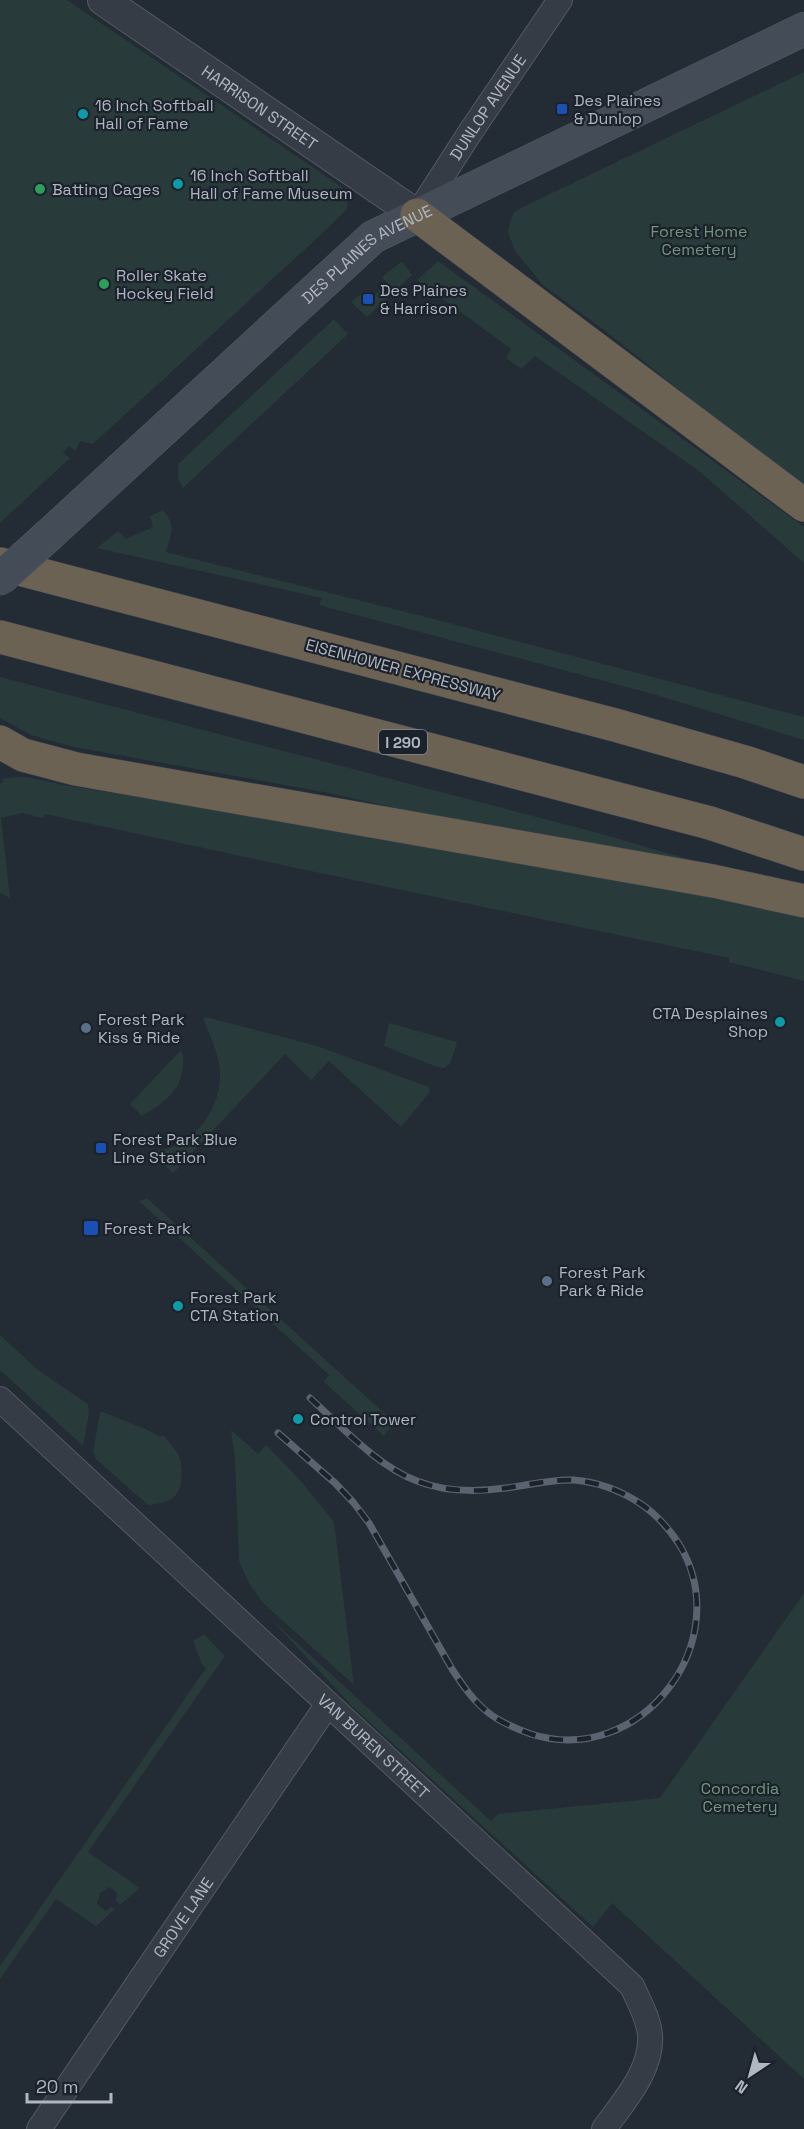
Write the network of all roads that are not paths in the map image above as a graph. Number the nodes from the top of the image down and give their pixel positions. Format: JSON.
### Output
{"nodes":[{"id":1,"x":103,"y":0,"type":"edge"},
{"id":2,"x":560,"y":0,"type":"edge"},
{"id":3,"x":804,"y":29,"type":"edge"},
{"id":4,"x":417,"y":215,"type":"junction"},
{"id":5,"x":804,"y":505,"type":"edge"},
{"id":6,"x":0,"y":564,"type":"edge"},
{"id":7,"x":0,"y":579,"type":"edge"},
{"id":8,"x":0,"y":637,"type":"edge"},
{"id":9,"x":8,"y":753,"type":"edge"},
{"id":10,"x":804,"y":782,"type":"edge"},
{"id":11,"x":804,"y":854,"type":"edge"},
{"id":12,"x":804,"y":901,"type":"edge"},
{"id":13,"x":0,"y":1399,"type":"edge"},
{"id":14,"x":328,"y":1704,"type":"junction"},
{"id":15,"x":39,"y":2129,"type":"edge"},
{"id":16,"x":604,"y":2129,"type":"edge"}],
"edges":[{"from":1,"to":4,"type":"street","name":"HARRISON STREET"},
{"from":2,"to":4,"type":"street","name":"DUNLOP AVENUE"},
{"from":3,"to":4,"type":"main road","name":"DES PLAINES AVENUE"},
{"from":4,"to":5,"type":"highway"},
{"from":4,"to":7,"type":"main road","name":"DES PLAINES AVENUE","bridge":true},
{"from":6,"to":10,"type":"highway","name":"EISENHOWER EXPRESSWAY"},
{"from":8,"to":11,"type":"highway","number":"I 290"},
{"from":9,"to":12,"type":"highway"},
{"from":13,"to":14,"type":"street","name":"VAN BUREN STREET"},
{"from":14,"to":15,"type":"street","name":"GROVE LANE"},
{"from":14,"to":16,"type":"street","name":"VAN BUREN STREET"}]}
